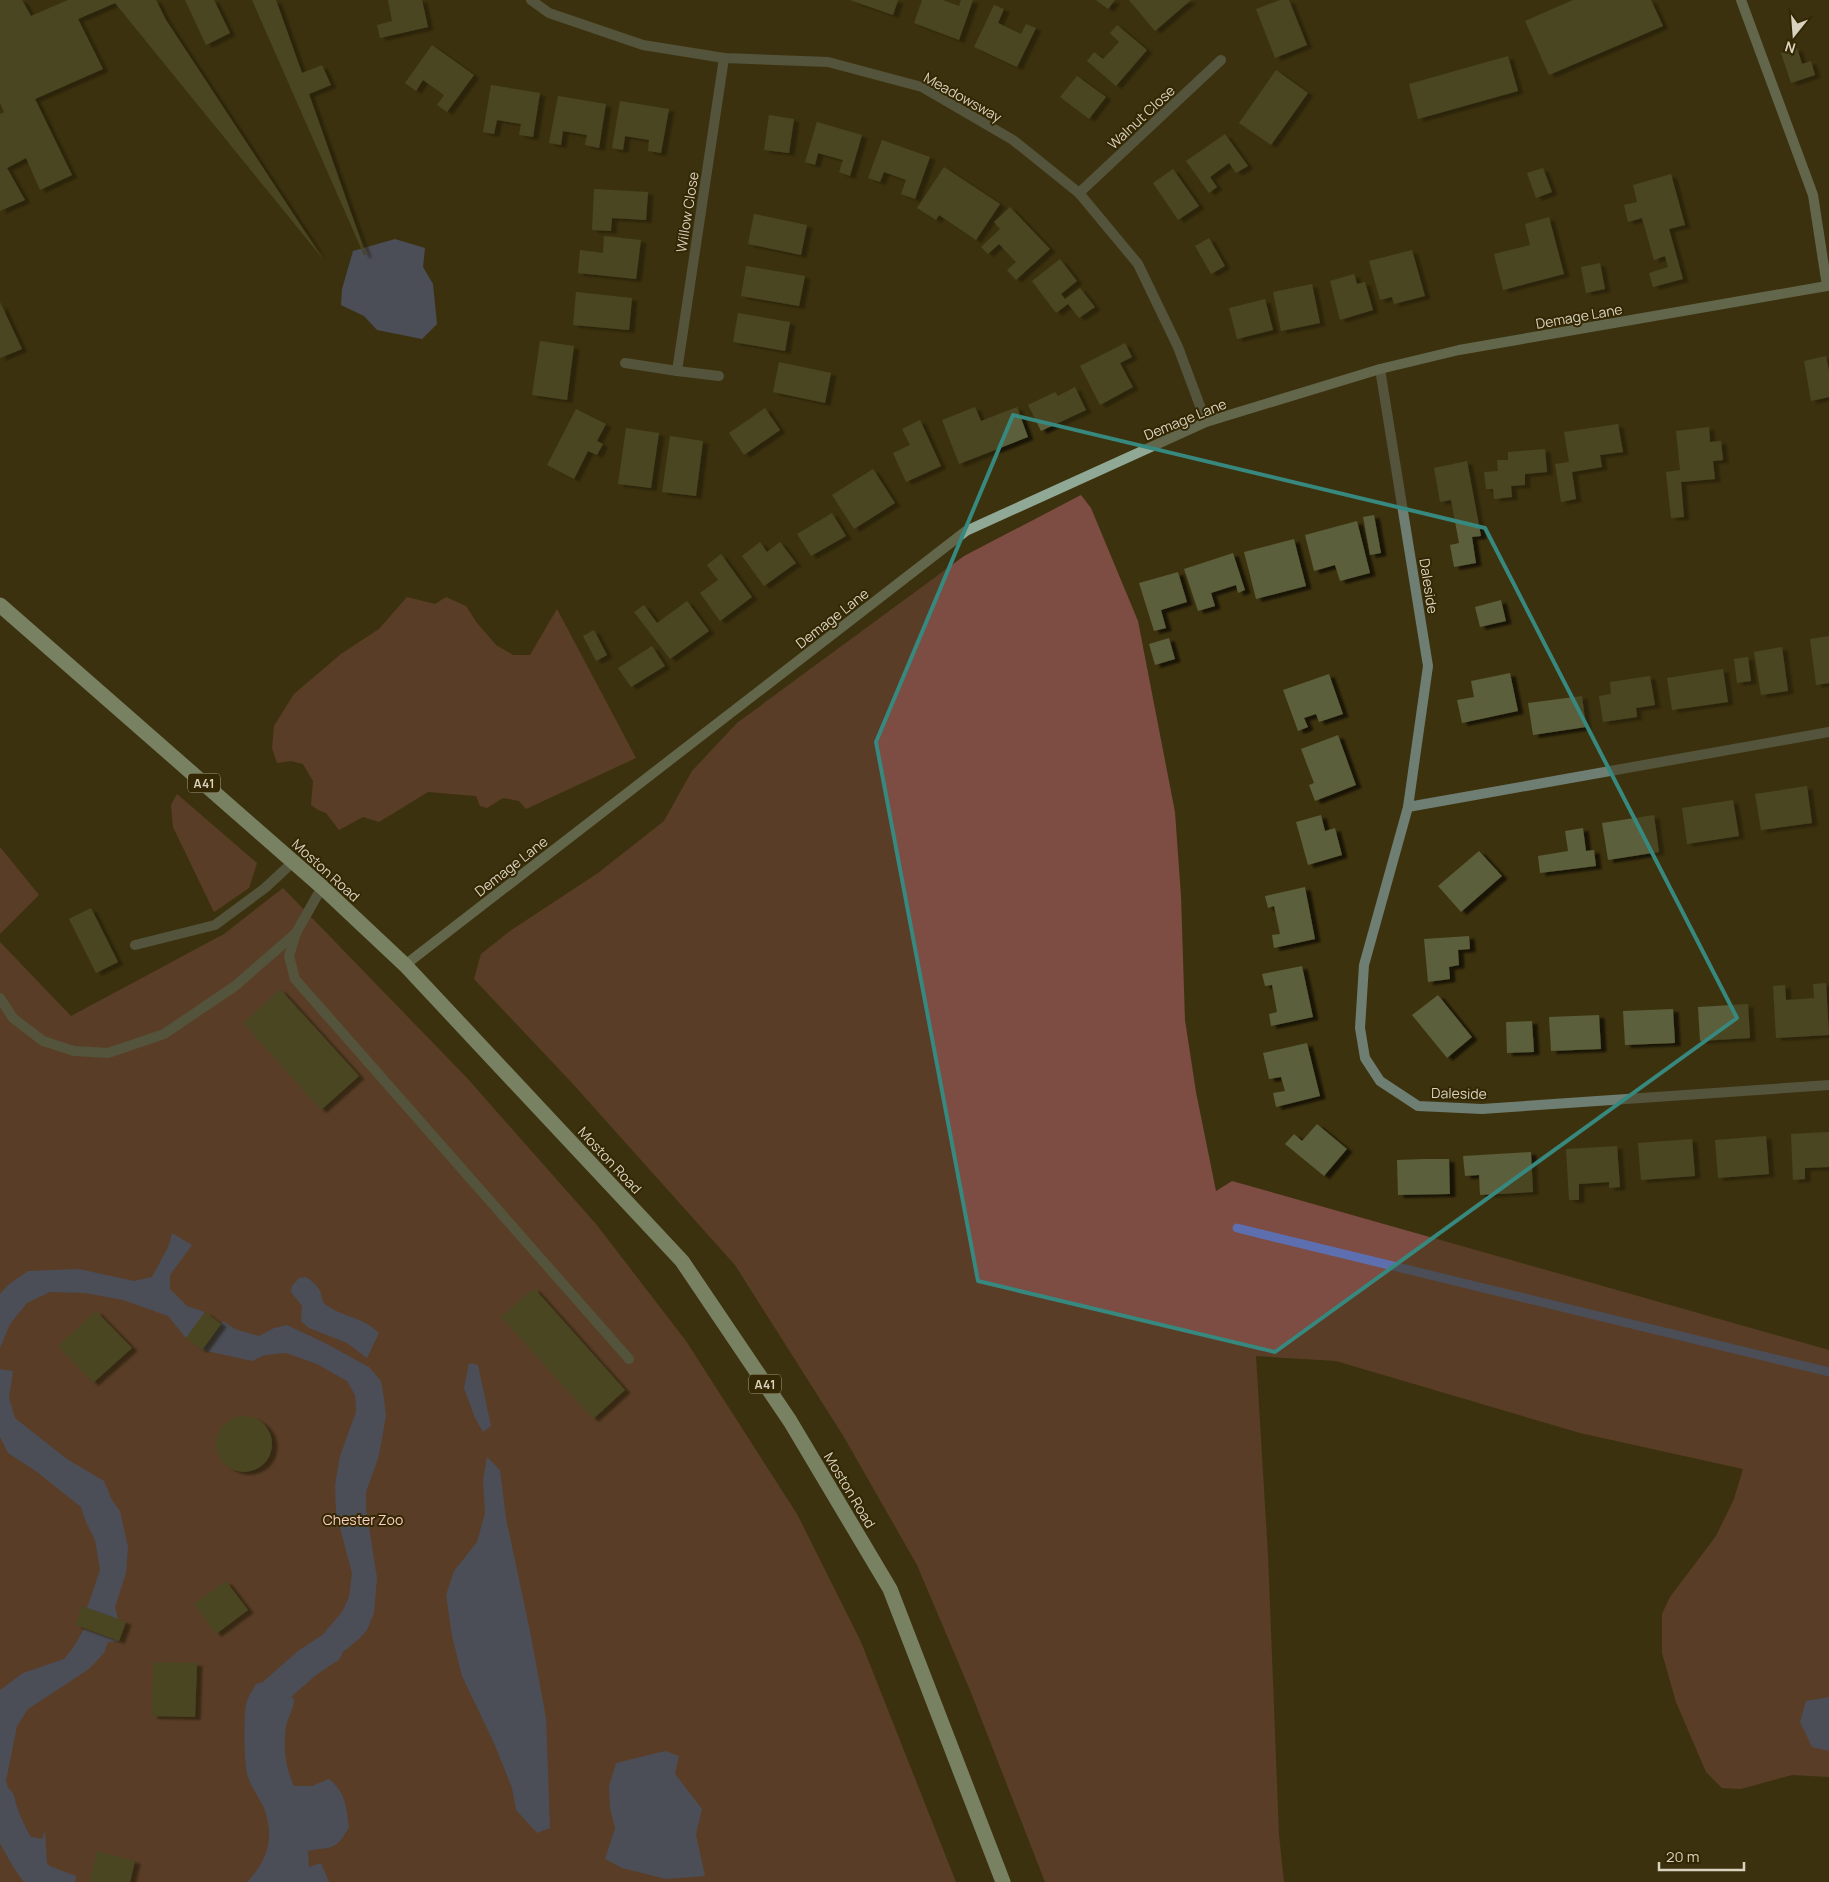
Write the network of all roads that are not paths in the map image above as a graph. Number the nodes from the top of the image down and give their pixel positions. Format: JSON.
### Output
{"nodes":[{"id":1,"x":531,"y":0,"type":"edge"},
{"id":2,"x":1741,"y":0,"type":"edge"},
{"id":3,"x":724,"y":58,"type":"junction"},
{"id":4,"x":1221,"y":60,"type":"dead end"},
{"id":5,"x":1079,"y":193,"type":"junction"},
{"id":6,"x":1828,"y":286,"type":"edge"},
{"id":7,"x":625,"y":363,"type":"dead end"},
{"id":8,"x":1380,"y":370,"type":"junction"},
{"id":9,"x":677,"y":371,"type":"junction"},
{"id":10,"x":719,"y":376,"type":"dead end"},
{"id":11,"x":1206,"y":422,"type":"junction"},
{"id":12,"x":0,"y":605,"type":"edge"},
{"id":13,"x":1829,"y":732,"type":"edge"},
{"id":14,"x":1408,"y":807,"type":"junction"},
{"id":15,"x":293,"y":862,"type":"junction"},
{"id":16,"x":322,"y":886,"type":"junction"},
{"id":17,"x":296,"y":933,"type":"junction"},
{"id":18,"x":135,"y":945,"type":"dead end"},
{"id":19,"x":405,"y":965,"type":"junction"},
{"id":20,"x":0,"y":998,"type":"edge"},
{"id":21,"x":1829,"y":1086,"type":"edge"},
{"id":22,"x":629,"y":1359,"type":"dead end"},
{"id":23,"x":1003,"y":1882,"type":"edge"}],
"edges":[{"from":1,"to":3,"type":"street","name":"Meadowsway"},
{"from":2,"to":6,"type":"street","name":"Demage Lane"},
{"from":3,"to":5,"type":"street","name":"Meadowsway"},
{"from":3,"to":9,"type":"street","name":"Willow Close"},
{"from":4,"to":5,"type":"street","name":"Walnut Close"},
{"from":5,"to":11,"type":"street","name":"Meadowsway"},
{"from":6,"to":8,"type":"street","name":"Demage Lane"},
{"from":7,"to":9,"type":"street"},
{"from":8,"to":11,"type":"street","name":"Demage Lane"},
{"from":8,"to":14,"type":"street","name":"Daleside"},
{"from":9,"to":10,"type":"street"},
{"from":11,"to":19,"type":"street","name":"Demage Lane"},
{"from":12,"to":15,"type":"highway","name":"Moston Road","number":"A41"},
{"from":13,"to":14,"type":"street"},
{"from":14,"to":21,"type":"street","name":"Daleside"},
{"from":15,"to":16,"type":"highway","name":"Moston Road","number":"A41"},
{"from":15,"to":18,"type":"street"},
{"from":16,"to":17,"type":"street"},
{"from":16,"to":19,"type":"highway","name":"Moston Road","number":"A41"},
{"from":17,"to":20,"type":"street"},
{"from":17,"to":22,"type":"street"},
{"from":19,"to":23,"type":"highway","name":"Moston Road","number":"A41"}]}
